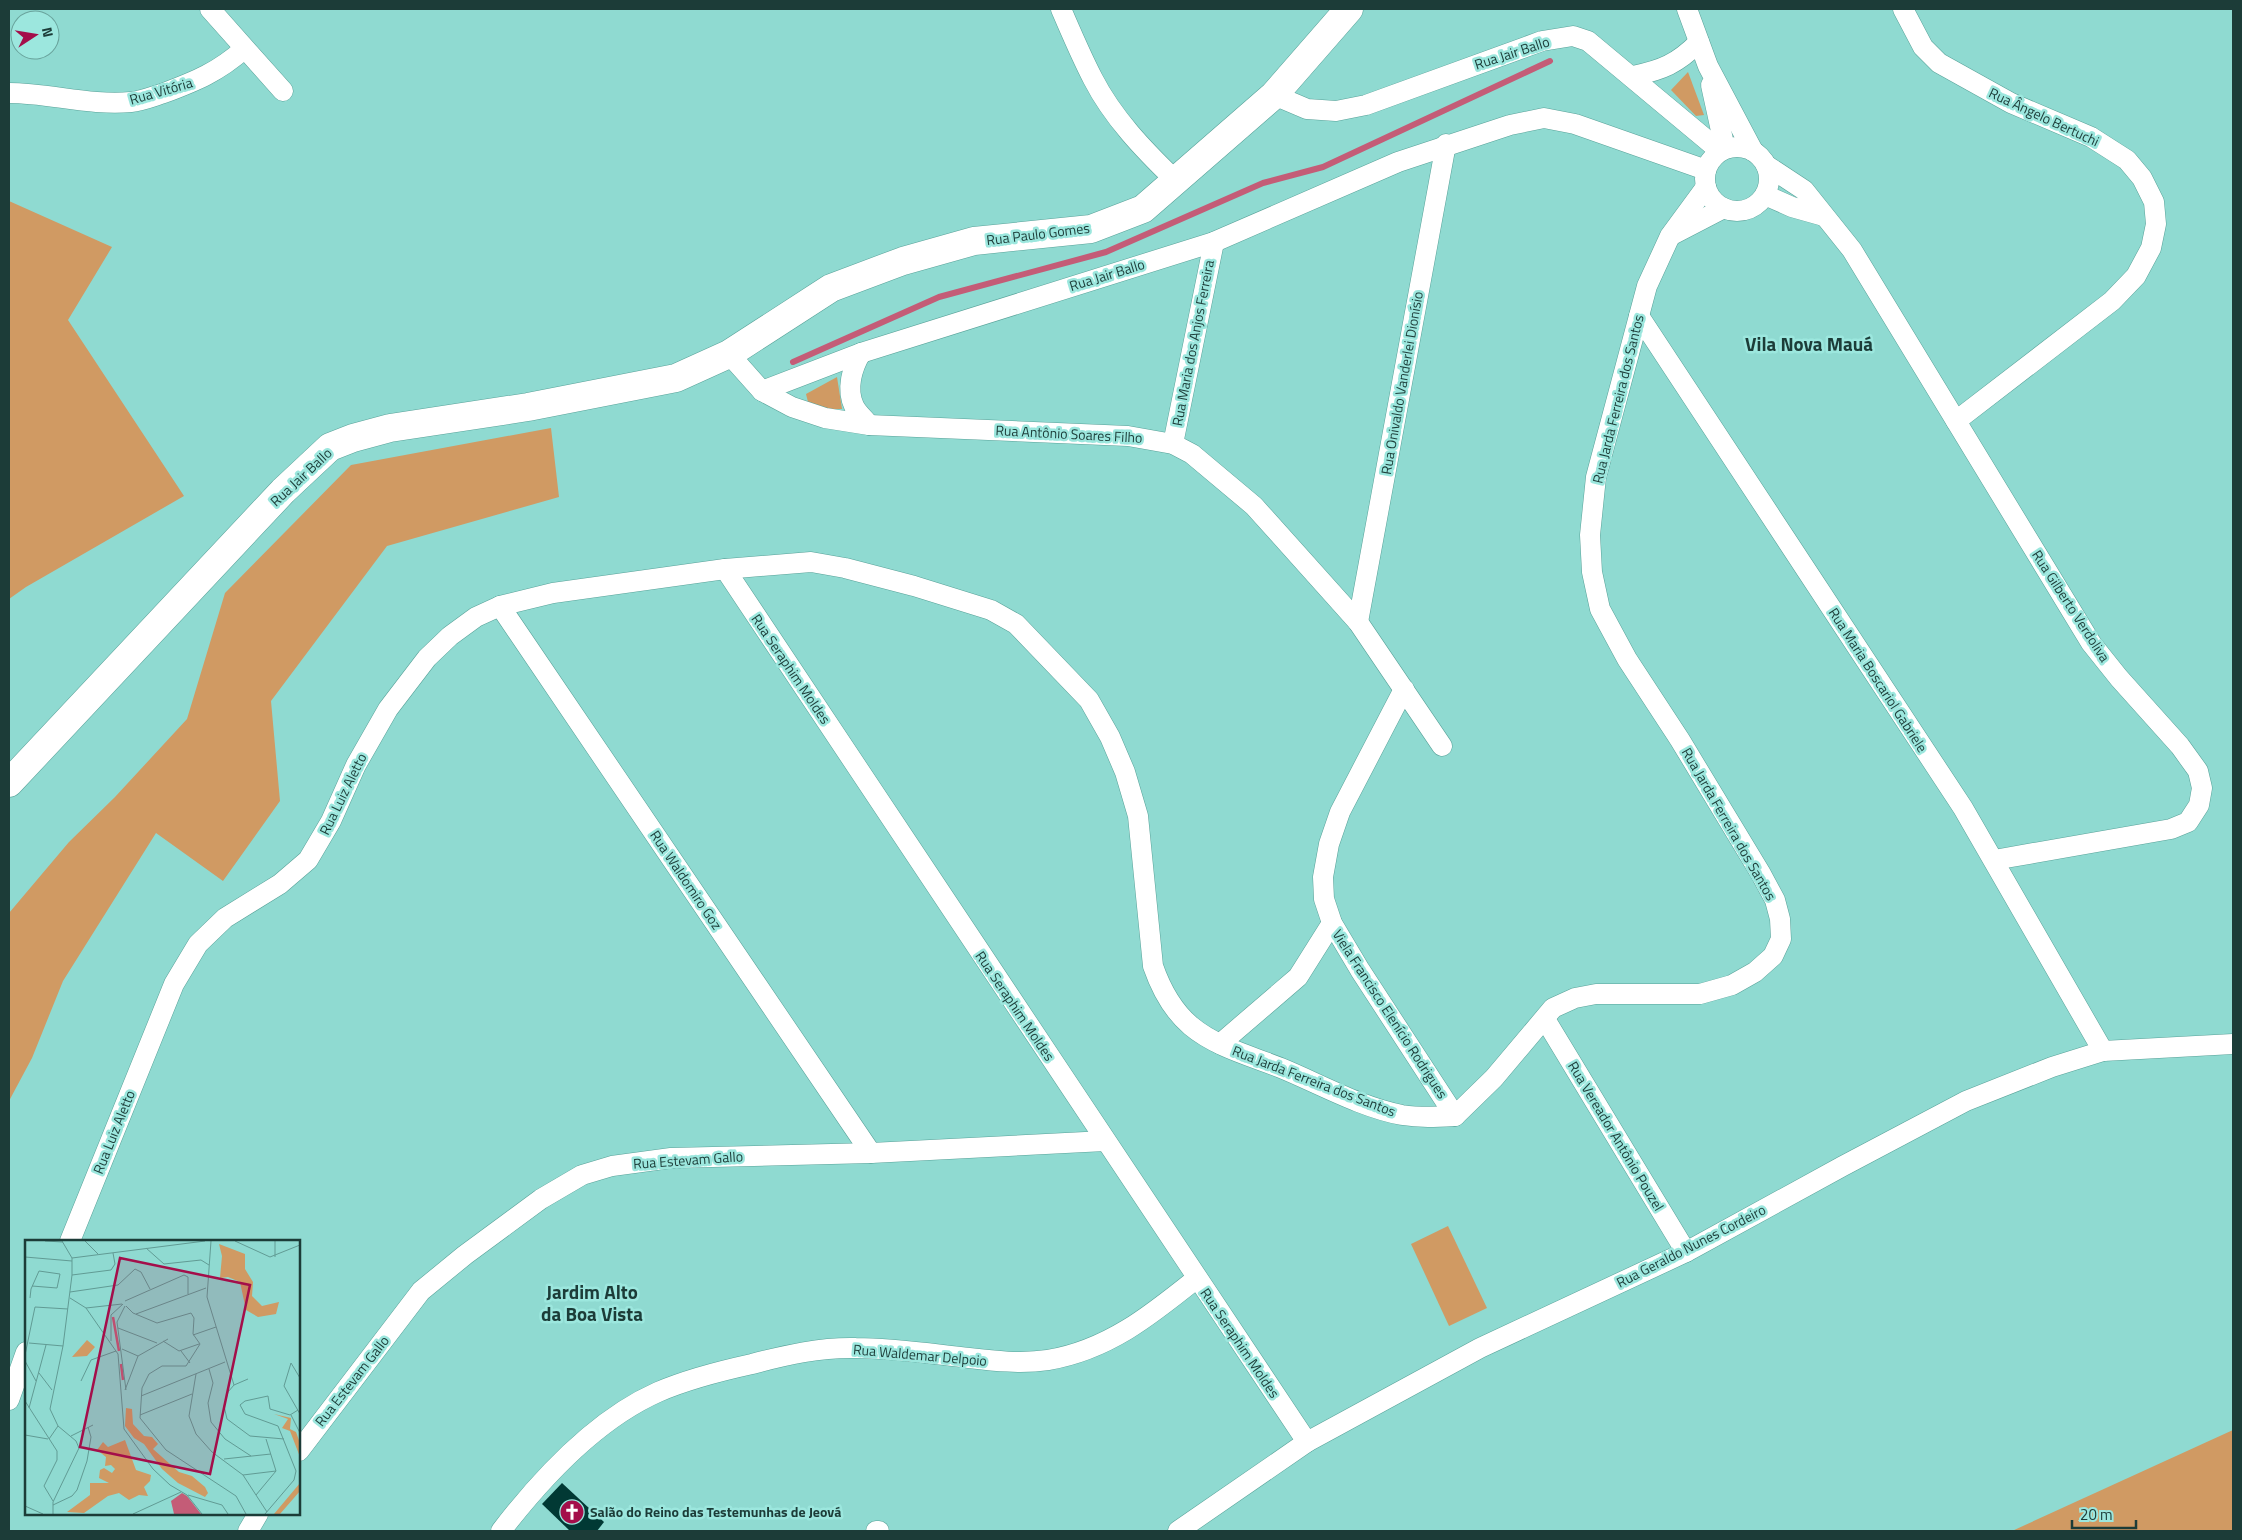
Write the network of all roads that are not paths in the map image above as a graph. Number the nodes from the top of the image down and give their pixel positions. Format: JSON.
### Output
{"nodes":[{"id":1,"x":210,"y":9,"type":"edge"},
{"id":2,"x":1061,"y":9,"type":"edge"},
{"id":3,"x":1349,"y":9,"type":"edge"},
{"id":4,"x":1687,"y":9,"type":"edge"},
{"id":5,"x":1903,"y":9,"type":"edge"},
{"id":6,"x":1698,"y":42,"type":"junction"},
{"id":7,"x":244,"y":49,"type":"junction"},
{"id":8,"x":1708,"y":66,"type":"junction"},
{"id":9,"x":1633,"y":76,"type":"junction"},
{"id":10,"x":282,"y":91,"type":"dead end"},
{"id":11,"x":9,"y":93,"type":"edge"},
{"id":12,"x":1274,"y":95,"type":"junction"},
{"id":13,"x":1446,"y":144,"type":"junction"},
{"id":14,"x":1723,"y":150,"type":"junction"},
{"id":15,"x":1759,"y":158,"type":"junction"},
{"id":16,"x":1706,"y":179,"type":"junction"},
{"id":17,"x":1175,"y":180,"type":"junction"},
{"id":18,"x":1765,"y":195,"type":"junction"},
{"id":19,"x":1724,"y":208,"type":"junction"},
{"id":20,"x":1824,"y":216,"type":"junction"},
{"id":21,"x":1670,"y":236,"type":"junction"},
{"id":22,"x":1214,"y":242,"type":"junction"},
{"id":23,"x":1639,"y":316,"type":"junction"},
{"id":24,"x":861,"y":353,"type":"junction"},
{"id":25,"x":729,"y":354,"type":"junction"},
{"id":26,"x":762,"y":392,"type":"junction"},
{"id":27,"x":1956,"y":422,"type":"junction"},
{"id":28,"x":869,"y":425,"type":"junction"},
{"id":29,"x":1174,"y":444,"type":"junction"},
{"id":30,"x":725,"y":569,"type":"junction"},
{"id":31,"x":500,"y":606,"type":"junction"},
{"id":32,"x":1358,"y":622,"type":"junction"},
{"id":33,"x":1404,"y":689,"type":"junction"},
{"id":34,"x":1442,"y":746,"type":"dead end"},
{"id":35,"x":9,"y":784,"type":"edge"},
{"id":36,"x":1994,"y":860,"type":"junction"},
{"id":37,"x":1332,"y":923,"type":"junction"},
{"id":38,"x":1545,"y":1019,"type":"junction"},
{"id":39,"x":1220,"y":1044,"type":"junction"},
{"id":40,"x":2233,"y":1044,"type":"edge"},
{"id":41,"x":2103,"y":1051,"type":"junction"},
{"id":42,"x":1455,"y":1116,"type":"junction"},
{"id":43,"x":1105,"y":1140,"type":"junction"},
{"id":44,"x":871,"y":1153,"type":"junction"},
{"id":45,"x":70,"y":1240,"type":"edge"},
{"id":46,"x":1686,"y":1252,"type":"junction"},
{"id":47,"x":1196,"y":1278,"type":"junction"},
{"id":48,"x":25,"y":1355,"type":"edge"},
{"id":49,"x":9,"y":1400,"type":"edge"},
{"id":50,"x":1307,"y":1442,"type":"junction"},
{"id":51,"x":300,"y":1450,"type":"edge"},
{"id":52,"x":257,"y":1515,"type":"edge"},
{"id":53,"x":248,"y":1531,"type":"edge"},
{"id":54,"x":502,"y":1531,"type":"edge"},
{"id":55,"x":1178,"y":1531,"type":"edge"}],
"edges":[{"from":1,"to":7,"type":"street"},
{"from":2,"to":17,"type":"street"},
{"from":3,"to":12,"type":"main road","name":"Rua Paulo Gomes"},
{"from":4,"to":6,"type":"street"},
{"from":5,"to":27,"type":"street","name":"Rua Ângelo Bertuchi"},
{"from":6,"to":8,"type":"street"},
{"from":6,"to":9,"type":"street"},
{"from":7,"to":10,"type":"street"},
{"from":7,"to":11,"type":"street","name":"Rua Vitória"},
{"from":8,"to":14,"type":"street"},
{"from":8,"to":15,"type":"street"},
{"from":9,"to":12,"type":"street","name":"Rua Jair Ballo"},
{"from":9,"to":14,"type":"street","name":"Rua Jair Ballo"},
{"from":12,"to":17,"type":"main road","name":"Rua Paulo Gomes"},
{"from":13,"to":16,"type":"street","name":"Rua Jair Ballo"},
{"from":13,"to":22,"type":"street","name":"Rua Jair Ballo"},
{"from":13,"to":32,"type":"street","name":"Rua Onivaldo Vanderlei Dionísio"},
{"from":14,"to":15,"type":"street"},
{"from":14,"to":16,"type":"street"},
{"from":15,"to":18,"type":"street"},
{"from":15,"to":20,"type":"street","name":"Rua Gilberto Verdoliva"},
{"from":16,"to":19,"type":"street"},
{"from":16,"to":21,"type":"street","name":"Rua Jarda Ferreira dos Santos"},
{"from":17,"to":25,"type":"main road","name":"Rua Paulo Gomes"},
{"from":18,"to":19,"type":"street"},
{"from":18,"to":20,"type":"street"},
{"from":19,"to":21,"type":"street"},
{"from":20,"to":27,"type":"street","name":"Rua Gilberto Verdoliva"},
{"from":21,"to":23,"type":"street","name":"Rua Jarda Ferreira dos Santos"},
{"from":22,"to":24,"type":"street","name":"Rua Jair Ballo"},
{"from":22,"to":29,"type":"street","name":"Rua Maria dos Anjos Ferreira"},
{"from":23,"to":36,"type":"street","name":"Rua Maria Boscariol Gabriele"},
{"from":23,"to":38,"type":"street","name":"Rua Jarda Ferreira dos Santos"},
{"from":24,"to":26,"type":"street","name":"Rua Jair Ballo"},
{"from":24,"to":28,"type":"street"},
{"from":25,"to":26,"type":"street","name":"Rua Antônio Soares Filho"},
{"from":25,"to":35,"type":"main road","name":"Rua Jair Ballo"},
{"from":26,"to":28,"type":"street","name":"Rua Antônio Soares Filho"},
{"from":27,"to":36,"type":"street","name":"Rua Gilberto Verdoliva"},
{"from":28,"to":29,"type":"street","name":"Rua Antônio Soares Filho"},
{"from":29,"to":32,"type":"street","name":"Rua Antônio Soares Filho"},
{"from":30,"to":31,"type":"street","name":"Rua Luiz Aletto"},
{"from":30,"to":39,"type":"street","name":"Rua Jarda Ferreira dos Santos"},
{"from":30,"to":43,"type":"street","name":"Rua Seraphim Moldes"},
{"from":31,"to":44,"type":"street","name":"Rua Waldomiro Goz"},
{"from":31,"to":45,"type":"street","name":"Rua Luiz Aletto"},
{"from":32,"to":33,"type":"street","name":"Rua Antônio Soares Filho"},
{"from":33,"to":34,"type":"street","name":"Rua Antônio Soares Filho"},
{"from":33,"to":37,"type":"street","name":"Viela Francisco Elenício Rodrigues"},
{"from":36,"to":41,"type":"street","name":"Rua Maria Boscariol Gabriele"},
{"from":37,"to":39,"type":"street"},
{"from":37,"to":42,"type":"street","name":"Viela Francisco Elenício Rodrigues"},
{"from":38,"to":42,"type":"street","name":"Rua Jarda Ferreira dos Santos"},
{"from":38,"to":46,"type":"street","name":"Rua Vereador Antônio Pouzel"},
{"from":39,"to":42,"type":"street","name":"Rua Jarda Ferreira dos Santos"},
{"from":40,"to":41,"type":"street","name":"Rua Geraldo Nunes Cordeiro"},
{"from":41,"to":46,"type":"street","name":"Rua Geraldo Nunes Cordeiro"},
{"from":43,"to":44,"type":"street","name":"Rua Estevam Gallo"},
{"from":43,"to":47,"type":"street","name":"Rua Seraphim Moldes"},
{"from":44,"to":51,"type":"street","name":"Rua Estevam Gallo"},
{"from":46,"to":50,"type":"street","name":"Rua Geraldo Nunes Cordeiro"},
{"from":47,"to":50,"type":"street","name":"Rua Seraphim Moldes"},
{"from":47,"to":54,"type":"street","name":"Rua Waldemar Delpoio"},
{"from":48,"to":49,"type":"street"},
{"from":50,"to":55,"type":"street","name":"Rua Geraldo Nunes Cordeiro"},
{"from":52,"to":53,"type":"street"}]}
